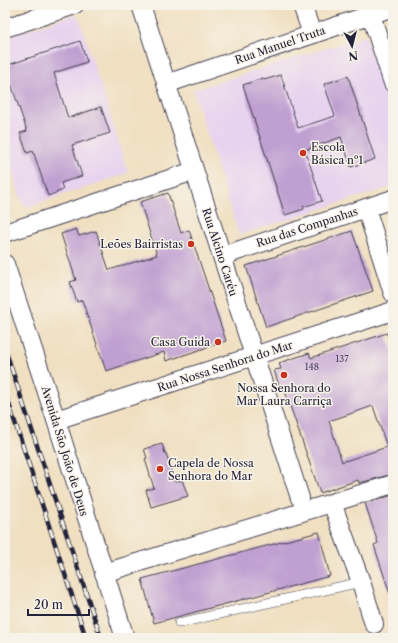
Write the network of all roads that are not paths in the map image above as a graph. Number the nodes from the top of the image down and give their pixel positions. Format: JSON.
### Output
{"nodes":[{"id":1,"x":74,"y":5,"type":"edge"},
{"id":2,"x":141,"y":5,"type":"edge"},
{"id":3,"x":302,"y":5,"type":"edge"},
{"id":4,"x":393,"y":7,"type":"edge"},
{"id":5,"x":371,"y":15,"type":"junction"},
{"id":6,"x":5,"y":28,"type":"edge"},
{"id":7,"x":312,"y":34,"type":"junction"},
{"id":8,"x":393,"y":83,"type":"edge"},
{"id":9,"x":166,"y":84,"type":"junction"},
{"id":10,"x":194,"y":171,"type":"junction"},
{"id":11,"x":393,"y":199,"type":"edge"},
{"id":12,"x":366,"y":208,"type":"junction"},
{"id":13,"x":5,"y":233,"type":"edge"},
{"id":14,"x":222,"y":256,"type":"junction"},
{"id":15,"x":5,"y":264,"type":"edge"},
{"id":16,"x":393,"y":293,"type":"edge"},
{"id":17,"x":393,"y":311,"type":"edge"},
{"id":18,"x":254,"y":357,"type":"junction"},
{"id":19,"x":56,"y":420,"type":"junction"},
{"id":20,"x":393,"y":484,"type":"edge"},
{"id":21,"x":300,"y":498,"type":"dead end"},
{"id":22,"x":332,"y":503,"type":"junction"},
{"id":23,"x":104,"y":573,"type":"junction"},
{"id":24,"x":361,"y":582,"type":"junction"},
{"id":25,"x":179,"y":623,"type":"dead end"},
{"id":26,"x":374,"y":624,"type":"dead end"},
{"id":27,"x":125,"y":638,"type":"edge"}],
"edges":[{"from":1,"to":6,"type":"street"},
{"from":2,"to":9,"type":"street","name":"Rua Alcino Caréu"},
{"from":3,"to":7,"type":"street"},
{"from":4,"to":5,"type":"street","name":"Rua Manuel Truta"},
{"from":5,"to":7,"type":"street","name":"Rua Manuel Truta"},
{"from":5,"to":8,"type":"street"},
{"from":7,"to":9,"type":"street","name":"Rua Manuel Truta"},
{"from":9,"to":10,"type":"street","name":"Rua Alcino Caréu"},
{"from":10,"to":13,"type":"street"},
{"from":10,"to":14,"type":"street","name":"Rua Alcino Caréu"},
{"from":11,"to":12,"type":"street","name":"Rua das Companhas"},
{"from":12,"to":14,"type":"street","name":"Rua das Companhas"},
{"from":12,"to":16,"type":"street"},
{"from":14,"to":18,"type":"street","name":"Rua Alcino Caréu"},
{"from":15,"to":19,"type":"street","name":"Avenida São João de Deus"},
{"from":17,"to":18,"type":"street","name":"Rua Nossa Senhora do Mar"},
{"from":18,"to":19,"type":"street","name":"Rua Nossa Senhora do Mar"},
{"from":18,"to":21,"type":"street","name":"Rua Alcino Caréu"},
{"from":19,"to":23,"type":"street","name":"Avenida São João de Deus"},
{"from":20,"to":22,"type":"street"},
{"from":22,"to":23,"type":"street"},
{"from":22,"to":24,"type":"street"},
{"from":23,"to":27,"type":"street","name":"Avenida São João de Deus"},
{"from":24,"to":25,"type":"lane"},
{"from":24,"to":26,"type":"street"}]}
